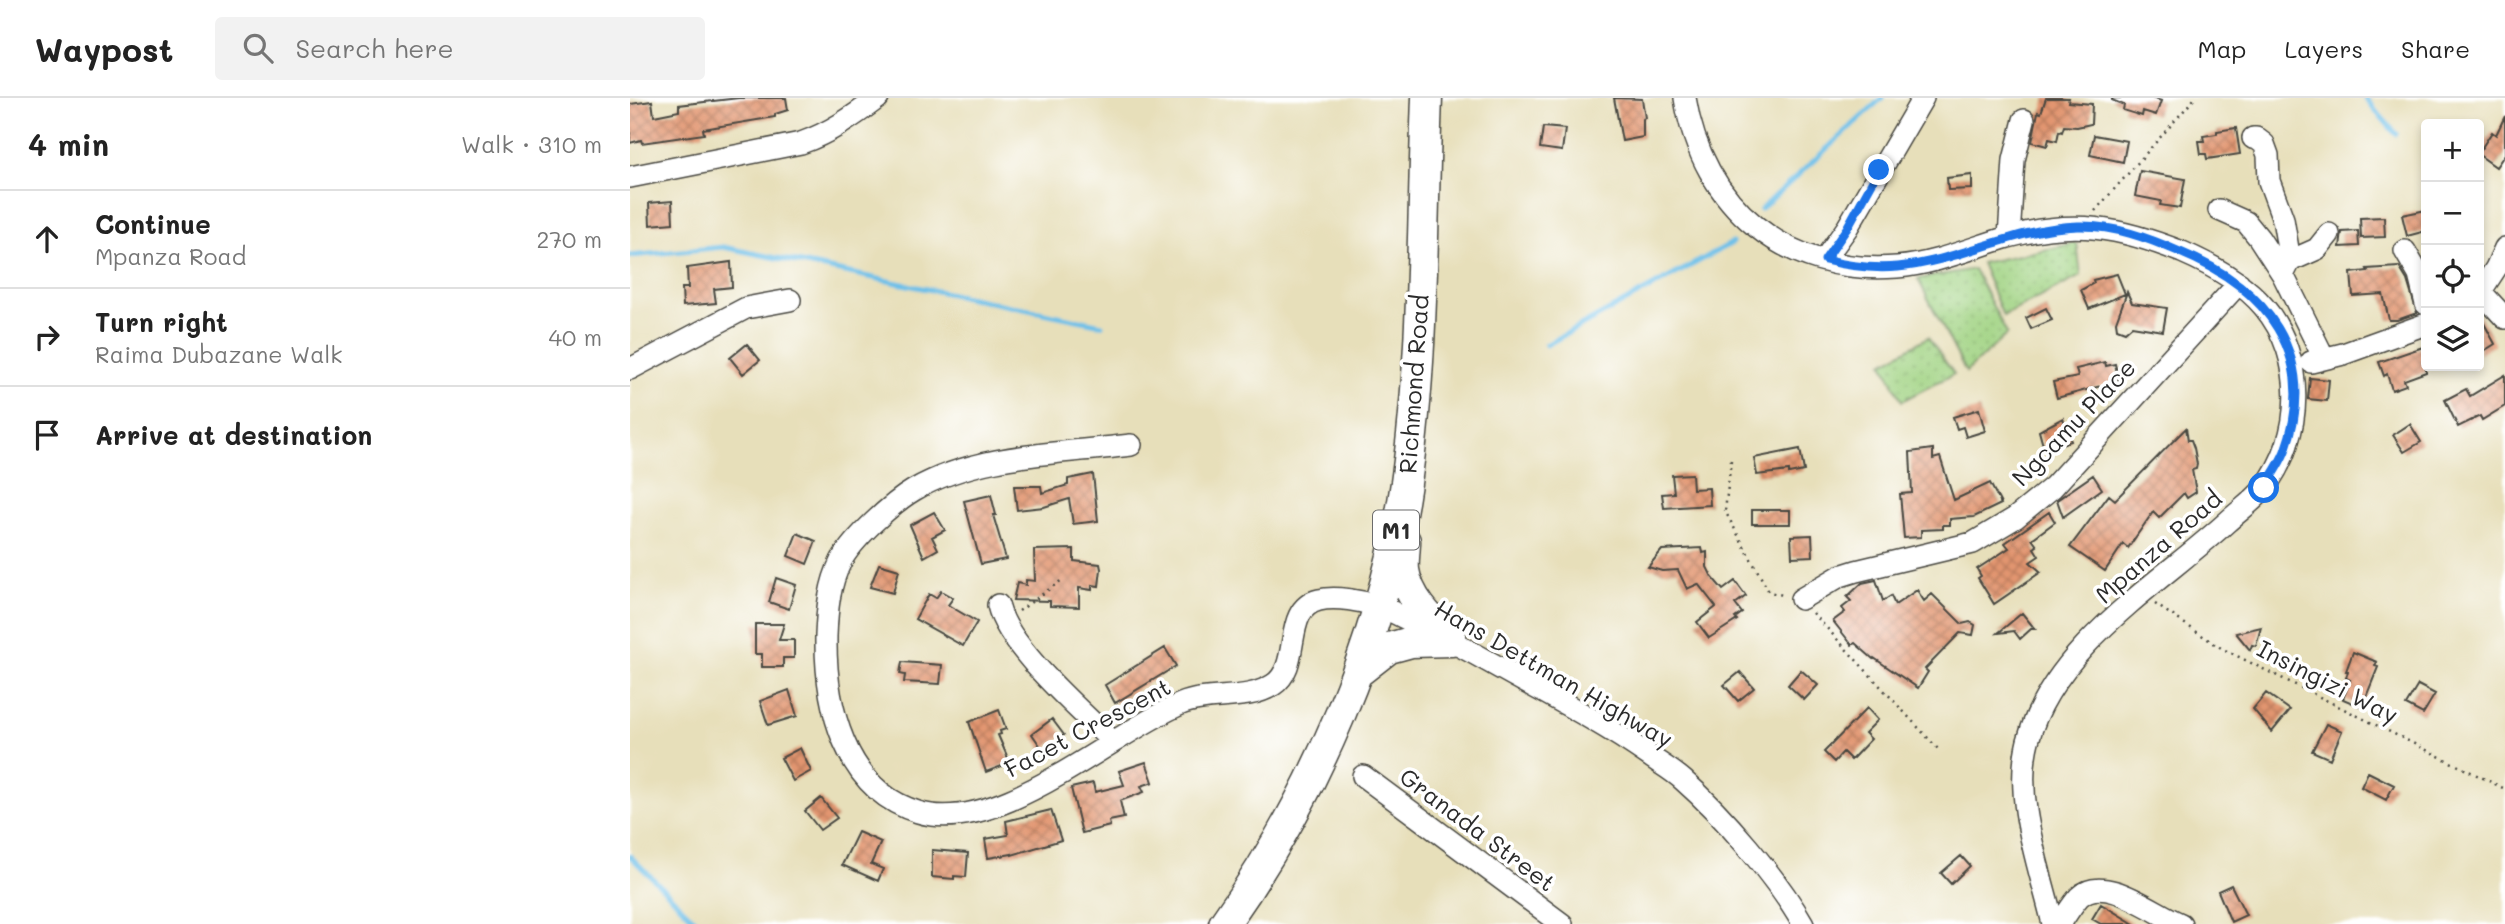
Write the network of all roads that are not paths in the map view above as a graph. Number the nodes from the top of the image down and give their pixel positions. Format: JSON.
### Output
{"nodes":[{"id":1,"x":878,"y":98,"type":"edge"},
{"id":2,"x":1427,"y":98,"type":"edge"},
{"id":3,"x":1685,"y":98,"type":"edge"},
{"id":4,"x":1923,"y":98,"type":"edge"},
{"id":5,"x":2024,"y":120,"type":"dead end"},
{"id":6,"x":2253,"y":138,"type":"dead end"},
{"id":7,"x":630,"y":177,"type":"edge"},
{"id":8,"x":2219,"y":210,"type":"dead end"},
{"id":9,"x":2329,"y":234,"type":"dead end"},
{"id":10,"x":2009,"y":237,"type":"junction"},
{"id":11,"x":2505,"y":248,"type":"edge"},
{"id":12,"x":2405,"y":251,"type":"dead end"},
{"id":13,"x":1825,"y":260,"type":"junction"},
{"id":14,"x":2287,"y":268,"type":"junction"},
{"id":15,"x":2484,"y":282,"type":"edge"},
{"id":16,"x":2421,"y":283,"type":"edge"},
{"id":17,"x":2239,"y":284,"type":"junction"},
{"id":18,"x":2484,"y":291,"type":"edge"},
{"id":19,"x":790,"y":300,"type":"dead end"},
{"id":20,"x":2505,"y":318,"type":"edge"},
{"id":21,"x":2421,"y":326,"type":"edge"},
{"id":22,"x":2324,"y":358,"type":"junction"},
{"id":23,"x":2292,"y":366,"type":"junction"},
{"id":24,"x":630,"y":369,"type":"edge"},
{"id":25,"x":1131,"y":445,"type":"dead end"},
{"id":26,"x":1405,"y":485,"type":"junction"},
{"id":27,"x":1801,"y":599,"type":"dead end"},
{"id":28,"x":998,"y":605,"type":"dead end"},
{"id":29,"x":1380,"y":606,"type":"junction"},
{"id":30,"x":1452,"y":641,"type":"junction"},
{"id":31,"x":1357,"y":673,"type":"junction"},
{"id":32,"x":1113,"y":742,"type":"junction"},
{"id":33,"x":1363,"y":776,"type":"dead end"},
{"id":34,"x":1224,"y":924,"type":"edge"},
{"id":35,"x":1562,"y":924,"type":"edge"},
{"id":36,"x":1803,"y":924,"type":"edge"},
{"id":37,"x":2053,"y":924,"type":"edge"},
{"id":38,"x":2060,"y":924,"type":"edge"},
{"id":39,"x":2180,"y":924,"type":"edge"}],
"edges":[{"from":1,"to":7,"type":"street"},
{"from":2,"to":26,"type":"highway","name":"Richmond Road","number":"M1"},
{"from":3,"to":13,"type":"street","name":"Mpanza Road"},
{"from":4,"to":13,"type":"street"},
{"from":5,"to":10,"type":"street"},
{"from":6,"to":14,"type":"street"},
{"from":8,"to":14,"type":"street"},
{"from":9,"to":14,"type":"street"},
{"from":10,"to":13,"type":"street","name":"Mpanza Road"},
{"from":10,"to":17,"type":"street","name":"Mpanza Road"},
{"from":11,"to":15,"type":"street"},
{"from":12,"to":16,"type":"street"},
{"from":14,"to":22,"type":"street"},
{"from":17,"to":23,"type":"street","name":"Mpanza Road"},
{"from":17,"to":27,"type":"street","name":"Ngcamu Place"},
{"from":18,"to":20,"type":"street"},
{"from":19,"to":24,"type":"street"},
{"from":21,"to":22,"type":"street"},
{"from":22,"to":23,"type":"street"},
{"from":23,"to":37,"type":"street","name":"Mpanza Road"},
{"from":25,"to":32,"type":"street","name":"Facet Crescent"},
{"from":26,"to":29,"type":"highway","name":"Richmond Road","number":"M1"},
{"from":26,"to":30,"type":"highway"},
{"from":28,"to":32,"type":"street"},
{"from":29,"to":30,"type":"street","name":"Hans Dettman Highway"},
{"from":29,"to":31,"type":"highway","name":"Richmond Road","number":"M1"},
{"from":29,"to":32,"type":"street","name":"Facet Crescent"},
{"from":30,"to":31,"type":"highway"},
{"from":30,"to":36,"type":"street","name":"Hans Dettman Highway"},
{"from":31,"to":34,"type":"highway","name":"Richmond Road","number":"M1"},
{"from":33,"to":35,"type":"street","name":"Granada Street"},
{"from":38,"to":39,"type":"street"}]}
